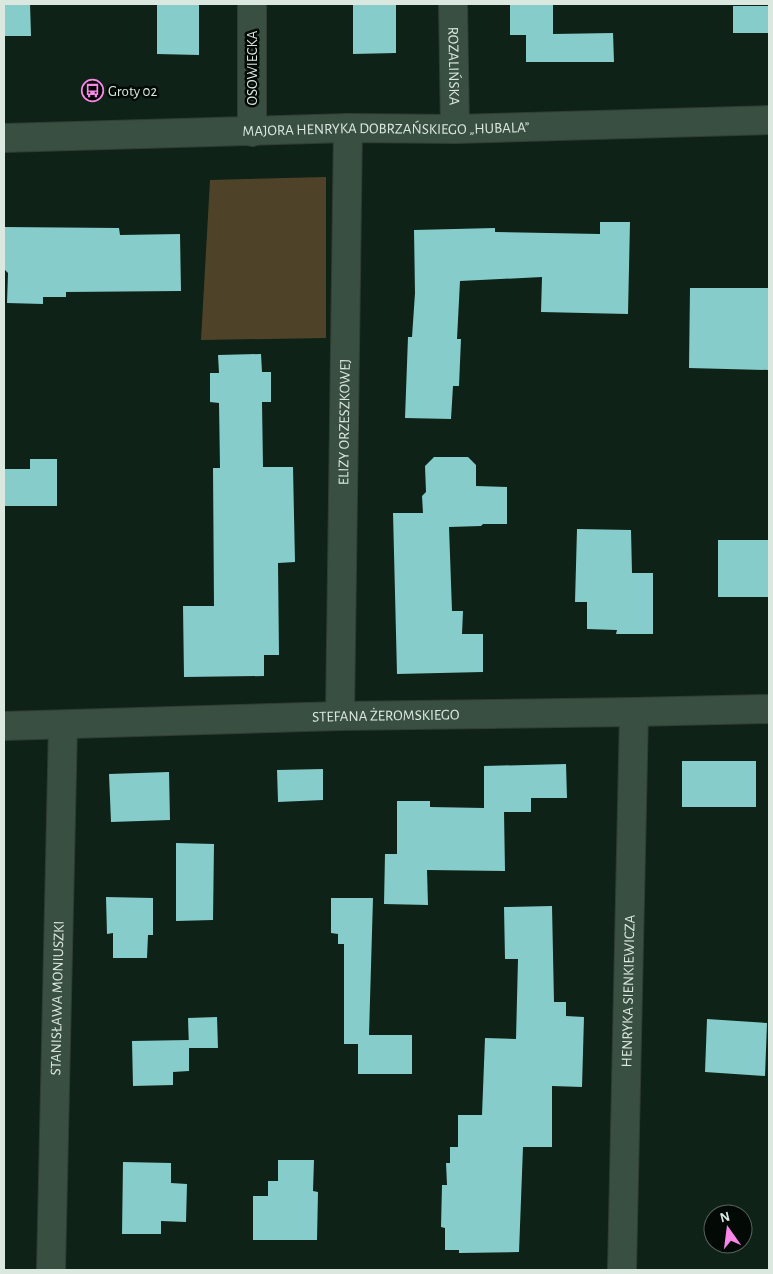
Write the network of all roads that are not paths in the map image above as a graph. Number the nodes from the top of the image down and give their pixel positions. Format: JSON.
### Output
{"nodes":[{"id":1,"x":252,"y":4,"type":"edge"},
{"id":2,"x":453,"y":4,"type":"edge"},
{"id":3,"x":769,"y":120,"type":"edge"},
{"id":4,"x":348,"y":128,"type":"junction"},
{"id":5,"x":455,"y":129,"type":"junction"},
{"id":6,"x":252,"y":132,"type":"junction"},
{"id":7,"x":4,"y":138,"type":"edge"},
{"id":8,"x":769,"y":709,"type":"edge"},
{"id":9,"x":634,"y":712,"type":"junction"},
{"id":10,"x":340,"y":716,"type":"junction"},
{"id":11,"x":63,"y":725,"type":"junction"},
{"id":12,"x":4,"y":726,"type":"edge"},
{"id":13,"x":51,"y":1270,"type":"edge"},
{"id":14,"x":622,"y":1270,"type":"edge"}],
"edges":[{"from":1,"to":6,"type":"street","name":"OSOWIECKA"},
{"from":2,"to":5,"type":"street","name":"ROZALIŃSKA"},
{"from":3,"to":5,"type":"street","name":"MAJORA HENRYKA DOBRZAŃSKIEGO „HUBALA”"},
{"from":4,"to":5,"type":"street","name":"MAJORA HENRYKA DOBRZAŃSKIEGO „HUBALA”"},
{"from":4,"to":6,"type":"street","name":"MAJORA HENRYKA DOBRZAŃSKIEGO „HUBALA”"},
{"from":4,"to":10,"type":"street","name":"ELIZY ORZESZKOWEJ"},
{"from":6,"to":7,"type":"street","name":"MAJORA HENRYKA DOBRZAŃSKIEGO „HUBALA”"},
{"from":8,"to":9,"type":"street","name":"STEFANA ŻEROMSKIEGO"},
{"from":9,"to":10,"type":"street","name":"STEFANA ŻEROMSKIEGO"},
{"from":9,"to":14,"type":"street","name":"HENRYKA SIENKIEWICZA"},
{"from":10,"to":11,"type":"street","name":"STEFANA ŻEROMSKIEGO"},
{"from":11,"to":12,"type":"street","name":"STEFANA ŻEROMSKIEGO"},
{"from":11,"to":13,"type":"street","name":"STANISŁAWA MONIUSZKI"}]}
